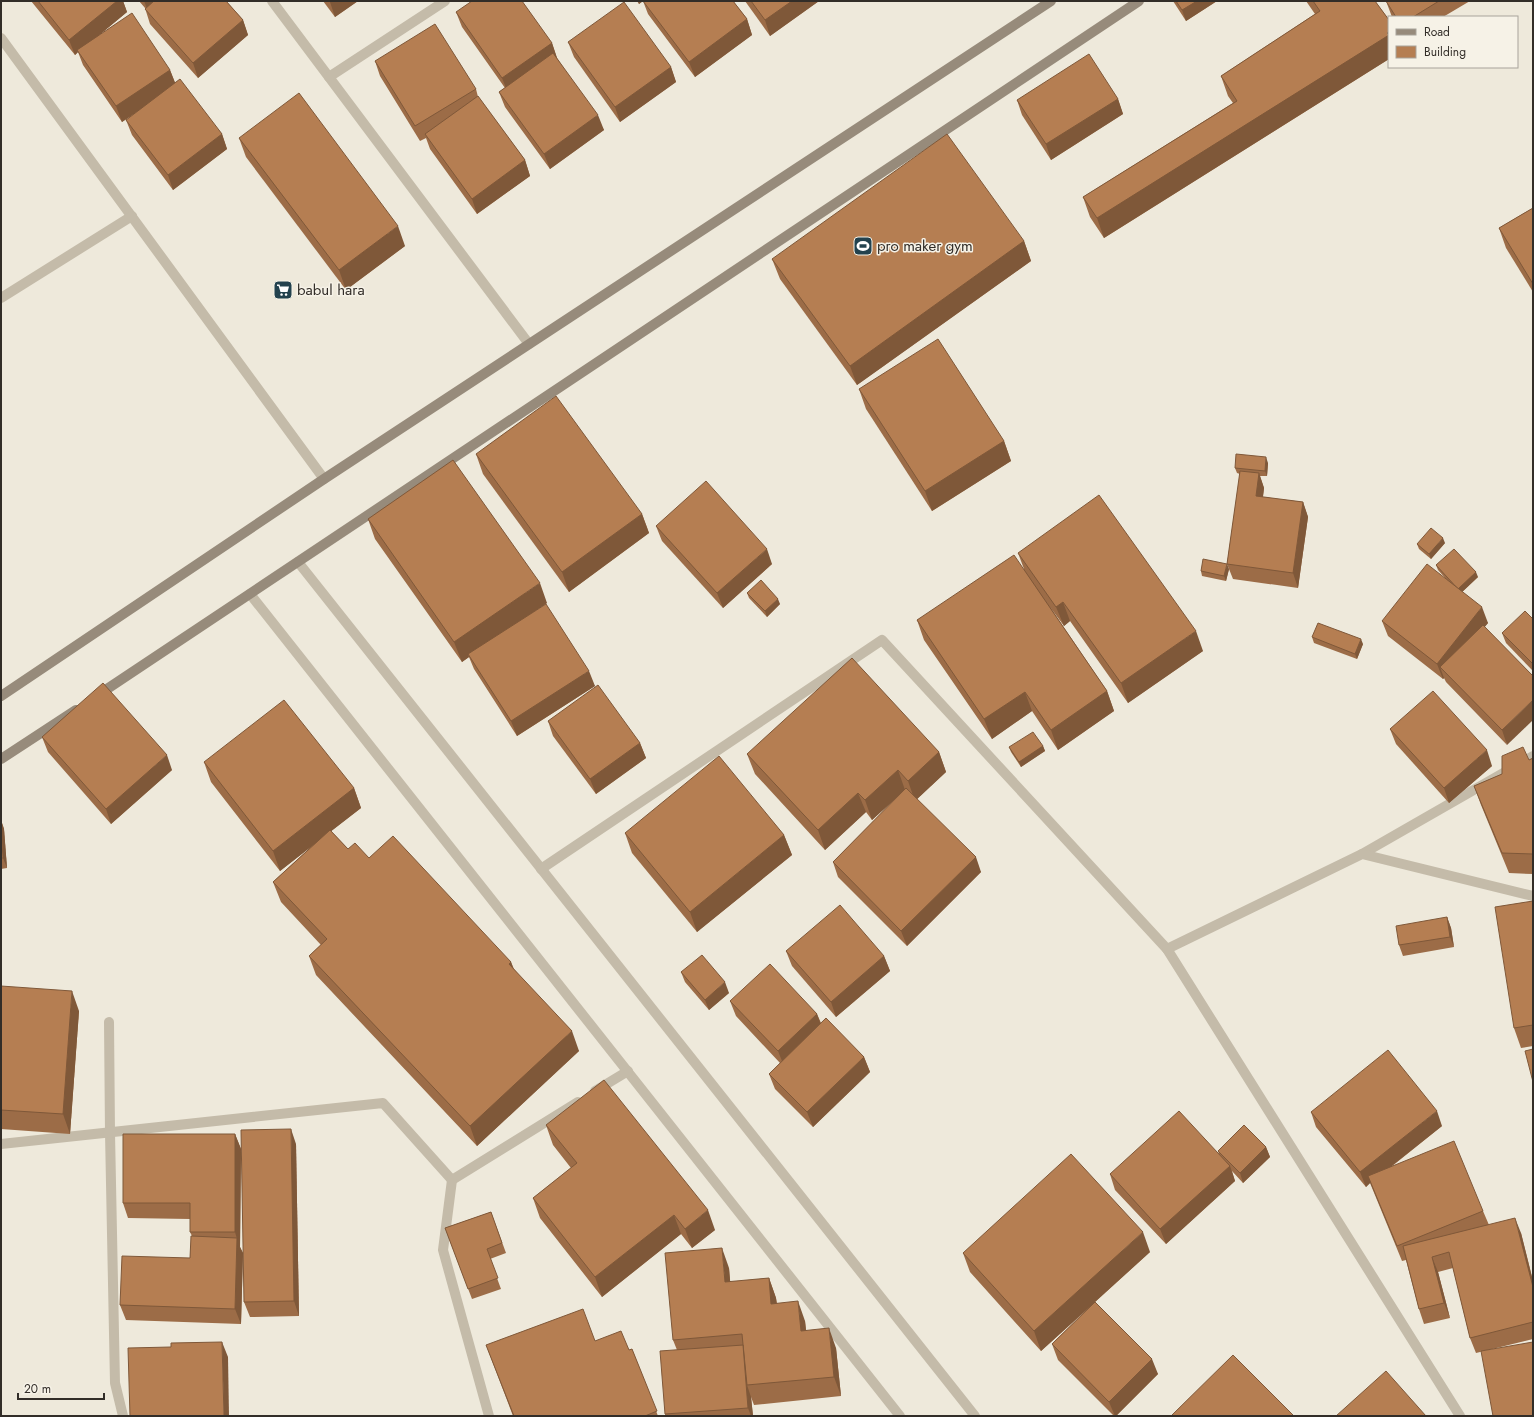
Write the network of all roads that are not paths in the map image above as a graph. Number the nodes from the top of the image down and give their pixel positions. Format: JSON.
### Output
{"nodes":[{"id":1,"x":272,"y":1,"type":"edge"},
{"id":2,"x":445,"y":1,"type":"edge"},
{"id":3,"x":1051,"y":1,"type":"edge"},
{"id":4,"x":1139,"y":1,"type":"edge"},
{"id":5,"x":1,"y":38,"type":"edge"},
{"id":6,"x":5,"y":52,"type":"edge"},
{"id":7,"x":329,"y":77,"type":"junction"},
{"id":8,"x":132,"y":216,"type":"junction"},
{"id":9,"x":1,"y":298,"type":"edge"},
{"id":10,"x":530,"y":344,"type":"junction"},
{"id":11,"x":324,"y":479,"type":"junction"},
{"id":12,"x":298,"y":562,"type":"junction"},
{"id":13,"x":250,"y":594,"type":"junction"},
{"id":14,"x":1,"y":696,"type":"edge"},
{"id":15,"x":1533,"y":756,"type":"edge"},
{"id":16,"x":1,"y":760,"type":"edge"},
{"id":17,"x":1362,"y":854,"type":"junction"},
{"id":18,"x":541,"y":869,"type":"junction"},
{"id":19,"x":1533,"y":896,"type":"edge"},
{"id":20,"x":1167,"y":949,"type":"junction"},
{"id":21,"x":109,"y":1022,"type":"dead end"},
{"id":22,"x":628,"y":1071,"type":"junction"},
{"id":23,"x":110,"y":1133,"type":"junction"},
{"id":24,"x":1,"y":1144,"type":"edge"},
{"id":25,"x":452,"y":1180,"type":"junction"},
{"id":26,"x":123,"y":1416,"type":"edge"},
{"id":27,"x":489,"y":1416,"type":"edge"},
{"id":28,"x":900,"y":1416,"type":"edge"},
{"id":29,"x":975,"y":1416,"type":"edge"},
{"id":30,"x":1460,"y":1416,"type":"edge"}],
"edges":[{"from":1,"to":7,"type":"street"},
{"from":2,"to":7,"type":"street"},
{"from":3,"to":10,"type":"main road"},
{"from":4,"to":12,"type":"main road"},
{"from":5,"to":6,"type":"street"},
{"from":6,"to":8,"type":"street"},
{"from":7,"to":10,"type":"street"},
{"from":8,"to":9,"type":"street"},
{"from":8,"to":11,"type":"street"},
{"from":10,"to":11,"type":"main road"},
{"from":11,"to":14,"type":"main road"},
{"from":12,"to":13,"type":"main road"},
{"from":12,"to":18,"type":"street"},
{"from":13,"to":16,"type":"main road"},
{"from":13,"to":22,"type":"street"},
{"from":15,"to":17,"type":"street"},
{"from":17,"to":19,"type":"street"},
{"from":17,"to":20,"type":"street"},
{"from":18,"to":20,"type":"street"},
{"from":18,"to":29,"type":"street"},
{"from":20,"to":30,"type":"street"},
{"from":21,"to":23,"type":"street"},
{"from":22,"to":25,"type":"street"},
{"from":22,"to":28,"type":"street"},
{"from":23,"to":24,"type":"street"},
{"from":23,"to":25,"type":"street"},
{"from":23,"to":26,"type":"street"},
{"from":25,"to":27,"type":"street"}]}
